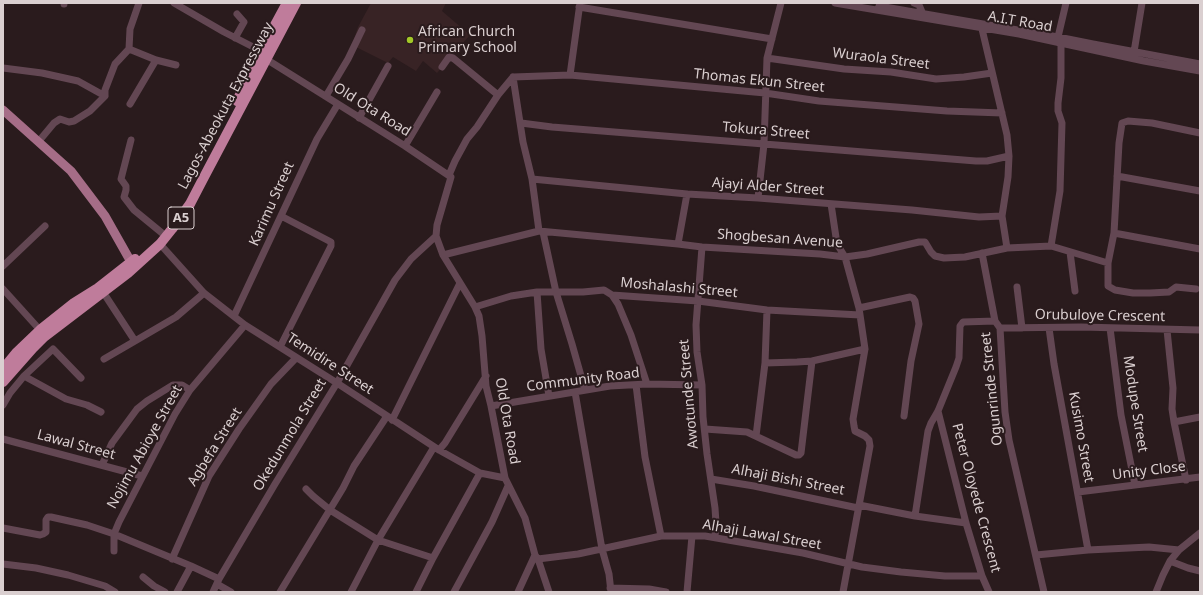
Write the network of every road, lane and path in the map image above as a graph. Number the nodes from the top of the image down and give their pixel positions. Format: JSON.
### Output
{"nodes":[{"id":1,"x":139,"y":3,"type":"edge"},
{"id":2,"x":174,"y":3,"type":"edge"},
{"id":3,"x":287,"y":3,"type":"edge"},
{"id":4,"x":296,"y":3,"type":"edge"},
{"id":5,"x":781,"y":3,"type":"edge"},
{"id":6,"x":836,"y":3,"type":"edge"},
{"id":7,"x":863,"y":3,"type":"edge"},
{"id":8,"x":914,"y":3,"type":"edge"},
{"id":9,"x":1066,"y":3,"type":"edge"},
{"id":10,"x":1142,"y":3,"type":"edge"},
{"id":11,"x":579,"y":5,"type":"edge"},
{"id":12,"x":922,"y":12,"type":"junction"},
{"id":13,"x":237,"y":14,"type":"dead end"},
{"id":14,"x":982,"y":29,"type":"junction"},
{"id":15,"x":362,"y":30,"type":"dead end"},
{"id":16,"x":235,"y":38,"type":"junction"},
{"id":17,"x":772,"y":39,"type":"junction"},
{"id":18,"x":1060,"y":40,"type":"junction"},
{"id":19,"x":129,"y":49,"type":"junction"},
{"id":20,"x":1134,"y":52,"type":"junction"},
{"id":21,"x":263,"y":55,"type":"junction"},
{"id":22,"x":767,"y":58,"type":"junction"},
{"id":23,"x":156,"y":60,"type":"junction"},
{"id":24,"x":1200,"y":64,"type":"edge"},
{"id":25,"x":176,"y":65,"type":"dead end"},
{"id":26,"x":388,"y":66,"type":"dead end"},
{"id":27,"x":442,"y":67,"type":"dead end"},
{"id":28,"x":3,"y":68,"type":"edge"},
{"id":29,"x":1200,"y":71,"type":"edge"},
{"id":30,"x":992,"y":73,"type":"junction"},
{"id":31,"x":570,"y":75,"type":"junction"},
{"id":32,"x":514,"y":77,"type":"junction"},
{"id":33,"x":437,"y":92,"type":"dead end"},
{"id":34,"x":765,"y":94,"type":"junction"},
{"id":35,"x":498,"y":95,"type":"junction"},
{"id":36,"x":105,"y":96,"type":"junction"},
{"id":37,"x":326,"y":96,"type":"junction"},
{"id":38,"x":130,"y":104,"type":"dead end"},
{"id":39,"x":338,"y":104,"type":"junction"},
{"id":40,"x":3,"y":110,"type":"edge"},
{"id":41,"x":1002,"y":113,"type":"junction"},
{"id":42,"x":359,"y":118,"type":"junction"},
{"id":43,"x":521,"y":123,"type":"junction"},
{"id":44,"x":1200,"y":133,"type":"edge"},
{"id":45,"x":131,"y":140,"type":"dead end"},
{"id":46,"x":39,"y":141,"type":"junction"},
{"id":47,"x":764,"y":144,"type":"junction"},
{"id":48,"x":405,"y":146,"type":"junction"},
{"id":49,"x":1010,"y":156,"type":"junction"},
{"id":50,"x":449,"y":175,"type":"junction"},
{"id":51,"x":1117,"y":176,"type":"junction"},
{"id":52,"x":532,"y":179,"type":"junction"},
{"id":53,"x":1200,"y":191,"type":"edge"},
{"id":54,"x":687,"y":194,"type":"junction"},
{"id":55,"x":758,"y":198,"type":"junction"},
{"id":56,"x":831,"y":204,"type":"junction"},
{"id":57,"x":281,"y":216,"type":"junction"},
{"id":58,"x":1002,"y":216,"type":"junction"},
{"id":59,"x":45,"y":226,"type":"dead end"},
{"id":60,"x":541,"y":231,"type":"junction"},
{"id":61,"x":162,"y":233,"type":"junction"},
{"id":62,"x":1114,"y":233,"type":"junction"},
{"id":63,"x":436,"y":236,"type":"junction"},
{"id":64,"x":160,"y":244,"type":"junction"},
{"id":65,"x":678,"y":244,"type":"junction"},
{"id":66,"x":1051,"y":246,"type":"junction"},
{"id":67,"x":702,"y":247,"type":"junction"},
{"id":68,"x":1007,"y":248,"type":"junction"},
{"id":69,"x":1200,"y":249,"type":"edge"},
{"id":70,"x":1070,"y":252,"type":"junction"},
{"id":71,"x":982,"y":253,"type":"junction"},
{"id":72,"x":443,"y":255,"type":"junction"},
{"id":73,"x":844,"y":257,"type":"junction"},
{"id":74,"x":131,"y":262,"type":"junction"},
{"id":75,"x":1108,"y":263,"type":"junction"},
{"id":76,"x":3,"y":266,"type":"edge"},
{"id":77,"x":460,"y":283,"type":"junction"},
{"id":78,"x":1017,"y":287,"type":"dead end"},
{"id":79,"x":3,"y":289,"type":"edge"},
{"id":80,"x":1196,"y":289,"type":"dead end"},
{"id":81,"x":1075,"y":291,"type":"dead end"},
{"id":82,"x":102,"y":292,"type":"junction"},
{"id":83,"x":537,"y":292,"type":"junction"},
{"id":84,"x":556,"y":292,"type":"junction"},
{"id":85,"x":204,"y":293,"type":"junction"},
{"id":86,"x":612,"y":295,"type":"junction"},
{"id":87,"x":698,"y":301,"type":"junction"},
{"id":88,"x":475,"y":307,"type":"junction"},
{"id":89,"x":767,"y":310,"type":"junction"},
{"id":90,"x":859,"y":311,"type":"junction"},
{"id":91,"x":234,"y":316,"type":"junction"},
{"id":92,"x":995,"y":321,"type":"junction"},
{"id":93,"x":245,"y":325,"type":"junction"},
{"id":94,"x":1000,"y":328,"type":"junction"},
{"id":95,"x":1022,"y":328,"type":"junction"},
{"id":96,"x":1049,"y":328,"type":"junction"},
{"id":97,"x":1110,"y":328,"type":"junction"},
{"id":98,"x":40,"y":330,"type":"junction"},
{"id":99,"x":1167,"y":330,"type":"junction"},
{"id":100,"x":1200,"y":330,"type":"edge"},
{"id":101,"x":134,"y":341,"type":"junction"},
{"id":102,"x":280,"y":347,"type":"junction"},
{"id":103,"x":864,"y":349,"type":"junction"},
{"id":104,"x":296,"y":358,"type":"junction"},
{"id":105,"x":104,"y":359,"type":"dead end"},
{"id":106,"x":812,"y":361,"type":"junction"},
{"id":107,"x":765,"y":363,"type":"junction"},
{"id":108,"x":3,"y":369,"type":"edge"},
{"id":109,"x":24,"y":376,"type":"junction"},
{"id":110,"x":486,"y":376,"type":"junction"},
{"id":111,"x":80,"y":378,"type":"dead end"},
{"id":112,"x":3,"y":382,"type":"edge"},
{"id":113,"x":337,"y":383,"type":"junction"},
{"id":114,"x":647,"y":384,"type":"junction"},
{"id":115,"x":702,"y":384,"type":"junction"},
{"id":116,"x":636,"y":385,"type":"junction"},
{"id":117,"x":190,"y":390,"type":"junction"},
{"id":118,"x":585,"y":390,"type":"junction"},
{"id":119,"x":575,"y":392,"type":"junction"},
{"id":120,"x":549,"y":396,"type":"junction"},
{"id":121,"x":3,"y":405,"type":"edge"},
{"id":122,"x":491,"y":406,"type":"junction"},
{"id":123,"x":938,"y":411,"type":"junction"},
{"id":124,"x":101,"y":412,"type":"dead end"},
{"id":125,"x":904,"y":416,"type":"dead end"},
{"id":126,"x":1200,"y":417,"type":"edge"},
{"id":127,"x":389,"y":418,"type":"junction"},
{"id":128,"x":1174,"y":422,"type":"junction"},
{"id":129,"x":705,"y":429,"type":"junction"},
{"id":130,"x":756,"y":436,"type":"junction"},
{"id":131,"x":3,"y":439,"type":"edge"},
{"id":132,"x":436,"y":448,"type":"junction"},
{"id":133,"x":102,"y":465,"type":"junction"},
{"id":134,"x":480,"y":472,"type":"junction"},
{"id":135,"x":142,"y":476,"type":"junction"},
{"id":136,"x":1200,"y":477,"type":"edge"},
{"id":137,"x":505,"y":478,"type":"junction"},
{"id":138,"x":711,"y":479,"type":"junction"},
{"id":139,"x":1186,"y":480,"type":"junction"},
{"id":140,"x":1135,"y":485,"type":"junction"},
{"id":141,"x":508,"y":486,"type":"junction"},
{"id":142,"x":306,"y":489,"type":"dead end"},
{"id":143,"x":1078,"y":492,"type":"junction"},
{"id":144,"x":859,"y":507,"type":"junction"},
{"id":145,"x":330,"y":510,"type":"junction"},
{"id":146,"x":915,"y":516,"type":"junction"},
{"id":147,"x":966,"y":523,"type":"junction"},
{"id":148,"x":3,"y":528,"type":"edge"},
{"id":149,"x":1200,"y":533,"type":"edge"},
{"id":150,"x":114,"y":534,"type":"junction"},
{"id":151,"x":661,"y":536,"type":"junction"},
{"id":152,"x":692,"y":536,"type":"junction"},
{"id":153,"x":715,"y":537,"type":"junction"},
{"id":154,"x":378,"y":540,"type":"junction"},
{"id":155,"x":602,"y":549,"type":"junction"},
{"id":156,"x":1088,"y":550,"type":"junction"},
{"id":157,"x":1179,"y":550,"type":"junction"},
{"id":158,"x":114,"y":551,"type":"dead end"},
{"id":159,"x":1036,"y":555,"type":"junction"},
{"id":160,"x":536,"y":557,"type":"junction"},
{"id":161,"x":432,"y":558,"type":"junction"},
{"id":162,"x":172,"y":559,"type":"junction"},
{"id":163,"x":1170,"y":561,"type":"junction"},
{"id":164,"x":3,"y":564,"type":"edge"},
{"id":165,"x":848,"y":565,"type":"junction"},
{"id":166,"x":191,"y":566,"type":"junction"},
{"id":167,"x":1200,"y":571,"type":"edge"},
{"id":168,"x":982,"y":576,"type":"junction"},
{"id":169,"x":143,"y":577,"type":"dead end"},
{"id":170,"x":218,"y":582,"type":"junction"},
{"id":171,"x":611,"y":590,"type":"edge"},
{"id":172,"x":115,"y":592,"type":"edge"},
{"id":173,"x":165,"y":592,"type":"edge"},
{"id":174,"x":177,"y":592,"type":"edge"},
{"id":175,"x":213,"y":592,"type":"edge"},
{"id":176,"x":231,"y":592,"type":"edge"},
{"id":177,"x":280,"y":592,"type":"edge"},
{"id":178,"x":351,"y":592,"type":"edge"},
{"id":179,"x":416,"y":592,"type":"edge"},
{"id":180,"x":454,"y":592,"type":"edge"},
{"id":181,"x":518,"y":592,"type":"edge"},
{"id":182,"x":549,"y":592,"type":"edge"},
{"id":183,"x":666,"y":592,"type":"edge"},
{"id":184,"x":688,"y":592,"type":"edge"},
{"id":185,"x":843,"y":592,"type":"edge"},
{"id":186,"x":989,"y":592,"type":"edge"},
{"id":187,"x":1044,"y":592,"type":"edge"},
{"id":188,"x":1156,"y":592,"type":"edge"}],
"edges":[{"from":1,"to":19,"type":"street"},
{"from":2,"to":16,"type":"street","name":"Old Ota Road"},
{"from":3,"to":21,"type":"highway","name":"Lagos-Abeokuta Expressway","number":"A5"},
{"from":4,"to":21,"type":"highway","name":"Lagos-Abeokuta Expressway","number":"A5"},
{"from":5,"to":17,"type":"street"},
{"from":6,"to":14,"type":"street","name":"A.I.T Road"},
{"from":7,"to":12,"type":"street","name":"A.I.T Road"},
{"from":8,"to":12,"type":"street"},
{"from":9,"to":18,"type":"street"},
{"from":10,"to":20,"type":"street"},
{"from":11,"to":17,"type":"street"},
{"from":11,"to":31,"type":"street"},
{"from":12,"to":18,"type":"street","name":"A.I.T Road"},
{"from":13,"to":16,"type":"street"},
{"from":14,"to":18,"type":"street","name":"A.I.T Road"},
{"from":14,"to":30,"type":"street"},
{"from":15,"to":37,"type":"street"},
{"from":16,"to":21,"type":"street","name":"Old Ota Road"},
{"from":17,"to":22,"type":"street"},
{"from":18,"to":20,"type":"street","name":"A.I.T Road"},
{"from":18,"to":29,"type":"street","name":"A.I.T Road"},
{"from":18,"to":66,"type":"street"},
{"from":19,"to":23,"type":"street"},
{"from":19,"to":36,"type":"street"},
{"from":20,"to":24,"type":"street","name":"A.I.T Road"},
{"from":21,"to":37,"type":"street","name":"Old Ota Road"},
{"from":21,"to":61,"type":"highway","name":"Lagos-Abeokuta Expressway","number":"A5"},
{"from":21,"to":64,"type":"highway","name":"Lagos-Abeokuta Expressway","number":"A5"},
{"from":22,"to":30,"type":"street","name":"Wuraola Street"},
{"from":22,"to":34,"type":"street"},
{"from":23,"to":25,"type":"street"},
{"from":23,"to":38,"type":"street"},
{"from":26,"to":42,"type":"street"},
{"from":27,"to":35,"type":"street"},
{"from":28,"to":36,"type":"street"},
{"from":30,"to":41,"type":"street"},
{"from":31,"to":32,"type":"street","name":"Thomas Ekun Street"},
{"from":31,"to":34,"type":"street","name":"Thomas Ekun Street"},
{"from":32,"to":35,"type":"street"},
{"from":32,"to":43,"type":"street"},
{"from":33,"to":48,"type":"street"},
{"from":34,"to":41,"type":"street","name":"Thomas Ekun Street"},
{"from":34,"to":47,"type":"street"},
{"from":35,"to":50,"type":"street"},
{"from":36,"to":46,"type":"street"},
{"from":37,"to":39,"type":"street","name":"Old Ota Road"},
{"from":39,"to":42,"type":"street","name":"Old Ota Road"},
{"from":39,"to":57,"type":"street","name":"Karimu Street"},
{"from":40,"to":46,"type":"main road"},
{"from":41,"to":49,"type":"street"},
{"from":42,"to":48,"type":"street","name":"Old Ota Road"},
{"from":43,"to":47,"type":"street","name":"Tokura Street"},
{"from":43,"to":52,"type":"street"},
{"from":44,"to":51,"type":"street"},
{"from":45,"to":61,"type":"street"},
{"from":46,"to":74,"type":"main road"},
{"from":47,"to":49,"type":"street","name":"Tokura Street"},
{"from":47,"to":55,"type":"street"},
{"from":48,"to":50,"type":"street","name":"Old Ota Road"},
{"from":49,"to":58,"type":"street"},
{"from":50,"to":63,"type":"street"},
{"from":51,"to":53,"type":"street"},
{"from":51,"to":62,"type":"street"},
{"from":52,"to":54,"type":"street","name":"Ajayi Alder Street"},
{"from":52,"to":60,"type":"street"},
{"from":54,"to":55,"type":"street","name":"Ajayi Alder Street"},
{"from":54,"to":65,"type":"street"},
{"from":55,"to":56,"type":"street","name":"Ajayi Alder Street"},
{"from":56,"to":58,"type":"street","name":"Ajayi Alder Street"},
{"from":56,"to":73,"type":"street"},
{"from":57,"to":91,"type":"street","name":"Karimu Street"},
{"from":57,"to":102,"type":"street"},
{"from":58,"to":68,"type":"street"},
{"from":59,"to":76,"type":"street"},
{"from":60,"to":65,"type":"street","name":"Shogbesan Avenue"},
{"from":60,"to":72,"type":"street","name":"Shogbesan Avenue"},
{"from":60,"to":84,"type":"street"},
{"from":61,"to":74,"type":"highway","name":"Lagos-Abeokuta Expressway","number":"A5"},
{"from":62,"to":69,"type":"street"},
{"from":62,"to":75,"type":"street"},
{"from":63,"to":72,"type":"street","name":"Old Ota Road"},
{"from":63,"to":113,"type":"street","name":"Okedunmola Street"},
{"from":64,"to":82,"type":"highway","name":"Lagos-Abeokuta Expressway","number":"A5"},
{"from":64,"to":85,"type":"street","name":"Temidire Street"},
{"from":65,"to":67,"type":"street","name":"Shogbesan Avenue"},
{"from":66,"to":68,"type":"street","name":"Shogbesan Avenue"},
{"from":66,"to":70,"type":"street","name":"Shogbesan Avenue"},
{"from":67,"to":73,"type":"street","name":"Shogbesan Avenue"},
{"from":67,"to":87,"type":"street","name":"Awotunde Street"},
{"from":68,"to":71,"type":"street","name":"Shogbesan Avenue"},
{"from":70,"to":75,"type":"street","name":"Shogbesan Avenue"},
{"from":70,"to":81,"type":"street"},
{"from":71,"to":73,"type":"street","name":"Shogbesan Avenue"},
{"from":71,"to":92,"type":"street","name":"Ogunrinde Street"},
{"from":72,"to":77,"type":"street","name":"Old Ota Road"},
{"from":73,"to":90,"type":"street"},
{"from":74,"to":98,"type":"highway","name":"Lagos-Abeokuta Expressway","number":"A5"},
{"from":75,"to":80,"type":"street"},
{"from":77,"to":88,"type":"street","name":"Old Ota Road"},
{"from":77,"to":127,"type":"street"},
{"from":78,"to":95,"type":"street"},
{"from":79,"to":98,"type":"street"},
{"from":82,"to":101,"type":"street"},
{"from":82,"to":112,"type":"highway","name":"Lagos-Abeokuta Expressway","number":"A5"},
{"from":83,"to":84,"type":"street","name":"Moshalashi Street"},
{"from":83,"to":88,"type":"street","name":"Moshalashi Street"},
{"from":83,"to":120,"type":"street"},
{"from":84,"to":86,"type":"street","name":"Moshalashi Street"},
{"from":84,"to":118,"type":"street"},
{"from":85,"to":91,"type":"street","name":"Temidire Street"},
{"from":85,"to":101,"type":"street"},
{"from":86,"to":87,"type":"street","name":"Moshalashi Street"},
{"from":86,"to":114,"type":"street"},
{"from":87,"to":89,"type":"street","name":"Moshalashi Street"},
{"from":87,"to":115,"type":"street","name":"Awotunde Street"},
{"from":88,"to":110,"type":"street","name":"Old Ota Road"},
{"from":89,"to":90,"type":"street","name":"Moshalashi Street"},
{"from":89,"to":107,"type":"street"},
{"from":90,"to":103,"type":"street"},
{"from":90,"to":125,"type":"street","name":"Moshalashi Street"},
{"from":91,"to":93,"type":"street","name":"Temidire Street"},
{"from":92,"to":94,"type":"street","name":"Ogunrinde Street"},
{"from":92,"to":123,"type":"street"},
{"from":93,"to":102,"type":"street","name":"Temidire Street"},
{"from":93,"to":117,"type":"street","name":"Nojimu Abioye Street"},
{"from":94,"to":95,"type":"street","name":"Orubuloye Crescent"},
{"from":94,"to":159,"type":"street","name":"Ogunrinde Street"},
{"from":95,"to":96,"type":"street","name":"Orubuloye Crescent"},
{"from":96,"to":97,"type":"street","name":"Orubuloye Crescent"},
{"from":96,"to":143,"type":"street","name":"Kusimo Street"},
{"from":97,"to":99,"type":"street","name":"Orubuloye Crescent"},
{"from":97,"to":140,"type":"street","name":"Modupe Street"},
{"from":98,"to":108,"type":"highway","name":"Lagos-Abeokuta Expressway","number":"A5"},
{"from":99,"to":100,"type":"street","name":"Orubuloye Crescent"},
{"from":99,"to":128,"type":"street"},
{"from":101,"to":105,"type":"street"},
{"from":102,"to":104,"type":"street","name":"Temidire Street"},
{"from":103,"to":106,"type":"street"},
{"from":103,"to":144,"type":"street"},
{"from":104,"to":113,"type":"street","name":"Temidire Street"},
{"from":104,"to":162,"type":"street","name":"Agbefa Street"},
{"from":106,"to":107,"type":"street"},
{"from":106,"to":130,"type":"street"},
{"from":107,"to":130,"type":"street"},
{"from":109,"to":111,"type":"street"},
{"from":109,"to":121,"type":"street"},
{"from":109,"to":124,"type":"street"},
{"from":110,"to":122,"type":"street","name":"Old Ota Road"},
{"from":110,"to":132,"type":"street"},
{"from":113,"to":127,"type":"street","name":"Temidire Street"},
{"from":113,"to":170,"type":"street","name":"Okedunmola Street"},
{"from":114,"to":115,"type":"street","name":"Community Road"},
{"from":114,"to":116,"type":"street","name":"Community Road"},
{"from":115,"to":129,"type":"street","name":"Awotunde Street"},
{"from":116,"to":118,"type":"street","name":"Community Road"},
{"from":116,"to":151,"type":"street"},
{"from":117,"to":133,"type":"street"},
{"from":117,"to":135,"type":"street","name":"Nojimu Abioye Street"},
{"from":118,"to":119,"type":"street","name":"Community Road"},
{"from":119,"to":120,"type":"street","name":"Community Road"},
{"from":119,"to":155,"type":"street"},
{"from":120,"to":122,"type":"street","name":"Community Road"},
{"from":122,"to":137,"type":"street","name":"Old Ota Road"},
{"from":123,"to":146,"type":"street"},
{"from":123,"to":147,"type":"street","name":"Peter Oloyede Crescent"},
{"from":126,"to":128,"type":"street"},
{"from":127,"to":132,"type":"street","name":"Temidire Street"},
{"from":127,"to":145,"type":"street"},
{"from":128,"to":139,"type":"street"},
{"from":129,"to":130,"type":"street"},
{"from":129,"to":138,"type":"street","name":"Awotunde Street"},
{"from":131,"to":133,"type":"street","name":"Lawal Street"},
{"from":132,"to":134,"type":"street","name":"Temidire Street"},
{"from":132,"to":154,"type":"street"},
{"from":133,"to":135,"type":"street","name":"Lawal Street"},
{"from":134,"to":137,"type":"street","name":"Temidire Street"},
{"from":134,"to":161,"type":"street"},
{"from":135,"to":150,"type":"street","name":"Nojimu Abioye Street"},
{"from":136,"to":139,"type":"street","name":"Unity Close"},
{"from":137,"to":141,"type":"street","name":"Old Ota Road"},
{"from":138,"to":144,"type":"street","name":"Alhaji Bishi Street"},
{"from":138,"to":153,"type":"street","name":"Awotunde Street"},
{"from":139,"to":140,"type":"street","name":"Unity Close"},
{"from":140,"to":143,"type":"street","name":"Unity Close"},
{"from":141,"to":160,"type":"street","name":"Old Ota Road"},
{"from":141,"to":180,"type":"street"},
{"from":142,"to":145,"type":"street"},
{"from":143,"to":156,"type":"street","name":"Kusimo Street"},
{"from":144,"to":146,"type":"street","name":"Alhaji Bishi Street"},
{"from":144,"to":165,"type":"street"},
{"from":145,"to":154,"type":"street"},
{"from":145,"to":177,"type":"street"},
{"from":146,"to":147,"type":"street","name":"Alhaji Bishi Street"},
{"from":147,"to":168,"type":"street","name":"Peter Oloyede Crescent"},
{"from":148,"to":150,"type":"street"},
{"from":149,"to":157,"type":"street"},
{"from":150,"to":158,"type":"street","name":"Nojimu Abioye Street"},
{"from":150,"to":162,"type":"street"},
{"from":151,"to":152,"type":"street","name":"Alhaji Lawal Street"},
{"from":151,"to":155,"type":"street","name":"Alhaji Lawal Street"},
{"from":152,"to":153,"type":"street","name":"Alhaji Lawal Street"},
{"from":152,"to":184,"type":"street"},
{"from":153,"to":165,"type":"street","name":"Alhaji Lawal Street"},
{"from":154,"to":161,"type":"street"},
{"from":154,"to":178,"type":"street"},
{"from":155,"to":160,"type":"street","name":"Alhaji Lawal Street"},
{"from":155,"to":171,"type":"street"},
{"from":156,"to":157,"type":"street"},
{"from":156,"to":159,"type":"street"},
{"from":157,"to":163,"type":"street"},
{"from":159,"to":187,"type":"street","name":"Ogunrinde Street"},
{"from":160,"to":181,"type":"street"},
{"from":160,"to":182,"type":"street","name":"Old Ota Road"},
{"from":161,"to":179,"type":"street"},
{"from":162,"to":166,"type":"street"},
{"from":163,"to":167,"type":"street"},
{"from":163,"to":188,"type":"street"},
{"from":164,"to":172,"type":"street"},
{"from":165,"to":168,"type":"street","name":"Alhaji Lawal Street"},
{"from":165,"to":185,"type":"street"},
{"from":166,"to":170,"type":"street"},
{"from":166,"to":174,"type":"street"},
{"from":168,"to":186,"type":"street","name":"Peter Oloyede Crescent"},
{"from":169,"to":173,"type":"street"},
{"from":170,"to":175,"type":"street","name":"Okedunmola Street"},
{"from":170,"to":176,"type":"street"},
{"from":171,"to":183,"type":"street"}]}
